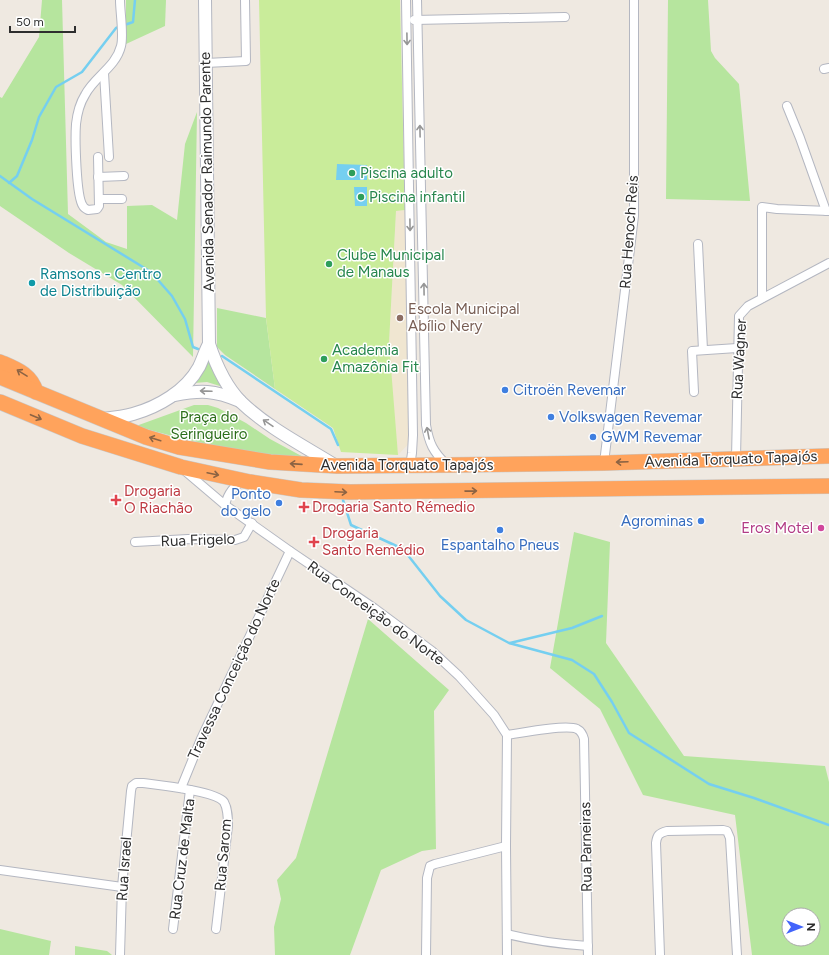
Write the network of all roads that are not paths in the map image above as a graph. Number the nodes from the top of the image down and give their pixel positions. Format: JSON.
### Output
{"nodes":[{"id":1,"x":120,"y":0,"type":"edge"},
{"id":2,"x":205,"y":0,"type":"edge"},
{"id":3,"x":245,"y":0,"type":"edge"},
{"id":4,"x":406,"y":0,"type":"edge"},
{"id":5,"x":417,"y":0,"type":"edge"},
{"id":6,"x":634,"y":0,"type":"edge"},
{"id":7,"x":565,"y":17,"type":"dead end"},
{"id":8,"x":407,"y":20,"type":"junction"},
{"id":9,"x":418,"y":20,"type":"junction"},
{"id":10,"x":206,"y":63,"type":"junction"},
{"id":11,"x":104,"y":73,"type":"junction"},
{"id":12,"x":787,"y":106,"type":"dead end"},
{"id":13,"x":98,"y":157,"type":"dead end"},
{"id":14,"x":109,"y":157,"type":"dead end"},
{"id":15,"x":409,"y":159,"type":"junction"},
{"id":16,"x":421,"y":159,"type":"junction"},
{"id":17,"x":124,"y":176,"type":"dead end"},
{"id":18,"x":98,"y":177,"type":"junction"},
{"id":19,"x":122,"y":198,"type":"dead end"},
{"id":20,"x":98,"y":199,"type":"junction"},
{"id":21,"x":827,"y":211,"type":"edge"},
{"id":22,"x":698,"y":244,"type":"dead end"},
{"id":23,"x":829,"y":263,"type":"edge"},
{"id":24,"x":423,"y":264,"type":"junction"},
{"id":25,"x":410,"y":265,"type":"junction"},
{"id":26,"x":762,"y":298,"type":"junction"},
{"id":27,"x":209,"y":344,"type":"junction"},
{"id":28,"x":738,"y":348,"type":"junction"},
{"id":29,"x":704,"y":350,"type":"junction"},
{"id":30,"x":0,"y":362,"type":"edge"},
{"id":31,"x":425,"y":367,"type":"junction"},
{"id":32,"x":412,"y":368,"type":"junction"},
{"id":33,"x":0,"y":377,"type":"edge"},
{"id":34,"x":36,"y":392,"type":"junction"},
{"id":35,"x":694,"y":392,"type":"dead end"},
{"id":36,"x":170,"y":396,"type":"junction"},
{"id":37,"x":241,"y":401,"type":"junction"},
{"id":38,"x":0,"y":402,"type":"edge"},
{"id":39,"x":102,"y":419,"type":"junction"},
{"id":40,"x":829,"y":456,"type":"edge"},
{"id":41,"x":736,"y":458,"type":"junction"},
{"id":42,"x":604,"y":463,"type":"junction"},
{"id":43,"x":448,"y":465,"type":"junction"},
{"id":44,"x":337,"y":466,"type":"junction"},
{"id":45,"x":410,"y":466,"type":"junction"},
{"id":46,"x":181,"y":467,"type":"junction"},
{"id":47,"x":244,"y":480,"type":"junction"},
{"id":48,"x":829,"y":486,"type":"edge"},
{"id":49,"x":225,"y":505,"type":"junction"},
{"id":50,"x":252,"y":523,"type":"junction"},
{"id":51,"x":135,"y":542,"type":"dead end"},
{"id":52,"x":290,"y":551,"type":"junction"},
{"id":53,"x":507,"y":735,"type":"junction"},
{"id":54,"x":134,"y":784,"type":"joint"},
{"id":55,"x":180,"y":788,"type":"junction"},
{"id":56,"x":190,"y":790,"type":"junction"},
{"id":57,"x":506,"y":846,"type":"junction"},
{"id":58,"x":0,"y":870,"type":"edge"},
{"id":59,"x":122,"y":887,"type":"junction"},
{"id":60,"x":173,"y":929,"type":"dead end"},
{"id":61,"x":216,"y":929,"type":"dead end"},
{"id":62,"x":507,"y":934,"type":"junction"},
{"id":63,"x":588,"y":946,"type":"junction"},
{"id":64,"x":120,"y":955,"type":"edge"},
{"id":65,"x":426,"y":955,"type":"edge"},
{"id":66,"x":507,"y":955,"type":"edge"},
{"id":67,"x":588,"y":955,"type":"edge"},
{"id":68,"x":660,"y":955,"type":"edge"},
{"id":69,"x":737,"y":955,"type":"edge"}],
"edges":[{"from":1,"to":11,"type":"street"},
{"from":2,"to":10,"type":"street","name":"Avenida Senador Raimundo Parente"},
{"from":3,"to":10,"type":"street"},
{"from":4,"to":8,"type":"street"},
{"from":5,"to":9,"type":"street"},
{"from":6,"to":42,"type":"street","name":"Rua Henoch Reis"},
{"from":7,"to":9,"type":"street"},
{"from":8,"to":9,"type":"street"},
{"from":8,"to":15,"type":"street","one_way":true},
{"from":16,"to":9,"type":"street","one_way":true},
{"from":10,"to":27,"type":"street","name":"Avenida Senador Raimundo Parente"},
{"from":11,"to":14,"type":"street"},
{"from":11,"to":20,"type":"street"},
{"from":12,"to":21,"type":"street"},
{"from":13,"to":18,"type":"street"},
{"from":15,"to":16,"type":"street"},
{"from":15,"to":25,"type":"street","one_way":true},
{"from":16,"to":24,"type":"street"},
{"from":17,"to":18,"type":"street"},
{"from":18,"to":20,"type":"street"},
{"from":19,"to":20,"type":"street"},
{"from":21,"to":26,"type":"street"},
{"from":22,"to":29,"type":"street"},
{"from":23,"to":26,"type":"street","name":"Rua Wagner"},
{"from":24,"to":25,"type":"street"},
{"from":31,"to":24,"type":"street","one_way":true},
{"from":25,"to":32,"type":"street"},
{"from":26,"to":28,"type":"street","name":"Rua Wagner"},
{"from":27,"to":36,"type":"street","name":"Avenida Senador Raimundo Parente"},
{"from":27,"to":37,"type":"street","name":"Avenida Senador Raimundo Parente"},
{"from":28,"to":29,"type":"street"},
{"from":28,"to":41,"type":"street","name":"Rua Wagner"},
{"from":29,"to":35,"type":"street"},
{"from":34,"to":30,"type":"highway","one_way":true},
{"from":31,"to":32,"type":"street"},
{"from":43,"to":31,"type":"street","one_way":true},
{"from":32,"to":45,"type":"street"},
{"from":33,"to":34,"type":"highway","name":"Avenida Torquato Tapajós"},
{"from":34,"to":39,"type":"highway","name":"Avenida Torquato Tapajós"},
{"from":37,"to":36,"type":"street","one_way":true},
{"from":36,"to":39,"type":"street","name":"Avenida Senador Raimundo Parente"},
{"from":44,"to":37,"type":"street","name":"Avenida Senador Raimundo Parente","one_way":true},
{"from":38,"to":46,"type":"highway","name":"Avenida Torquato Tapajós","one_way":true},
{"from":44,"to":39,"type":"highway","name":"Avenida Torquato Tapajós","one_way":true},
{"from":40,"to":41,"type":"highway","name":"Avenida Torquato Tapajós"},
{"from":41,"to":42,"type":"highway","name":"Avenida Torquato Tapajós","one_way":true},
{"from":42,"to":43,"type":"highway","name":"Avenida Torquato Tapajós"},
{"from":43,"to":45,"type":"highway","name":"Avenida Torquato Tapajós"},
{"from":44,"to":45,"type":"highway","name":"Avenida Torquato Tapajós"},
{"from":46,"to":47,"type":"highway","name":"Avenida Torquato Tapajós","one_way":true},
{"from":46,"to":49,"type":"street","name":"Rua Conceição do Norte"},
{"from":47,"to":48,"type":"highway","name":"Avenida Torquato Tapajós","one_way":true},
{"from":47,"to":49,"type":"street"},
{"from":49,"to":50,"type":"street","name":"Rua Conceição do Norte"},
{"from":50,"to":51,"type":"street","name":"Rua Frigelo"},
{"from":50,"to":52,"type":"street","name":"Rua Conceição do Norte"},
{"from":52,"to":53,"type":"street","name":"Rua Conceição do Norte"},
{"from":52,"to":55,"type":"street","name":"Travessa Conceição do Norte"},
{"from":53,"to":57,"type":"street"},
{"from":53,"to":63,"type":"street","name":"Rua Parneiras"},
{"from":54,"to":55,"type":"street","name":"Rua Sarom"},
{"from":54,"to":59,"type":"street","name":"Rua Israel"},
{"from":55,"to":56,"type":"street","name":"Rua Sarom"},
{"from":56,"to":60,"type":"street","name":"Rua Cruz de Malta"},
{"from":56,"to":61,"type":"street","name":"Rua Sarom"},
{"from":57,"to":62,"type":"street"},
{"from":57,"to":65,"type":"street"},
{"from":58,"to":59,"type":"street"},
{"from":59,"to":64,"type":"street","name":"Rua Israel"},
{"from":62,"to":63,"type":"street"},
{"from":62,"to":66,"type":"street"},
{"from":63,"to":67,"type":"street","name":"Rua Parneiras"},
{"from":68,"to":69,"type":"street"}]}
